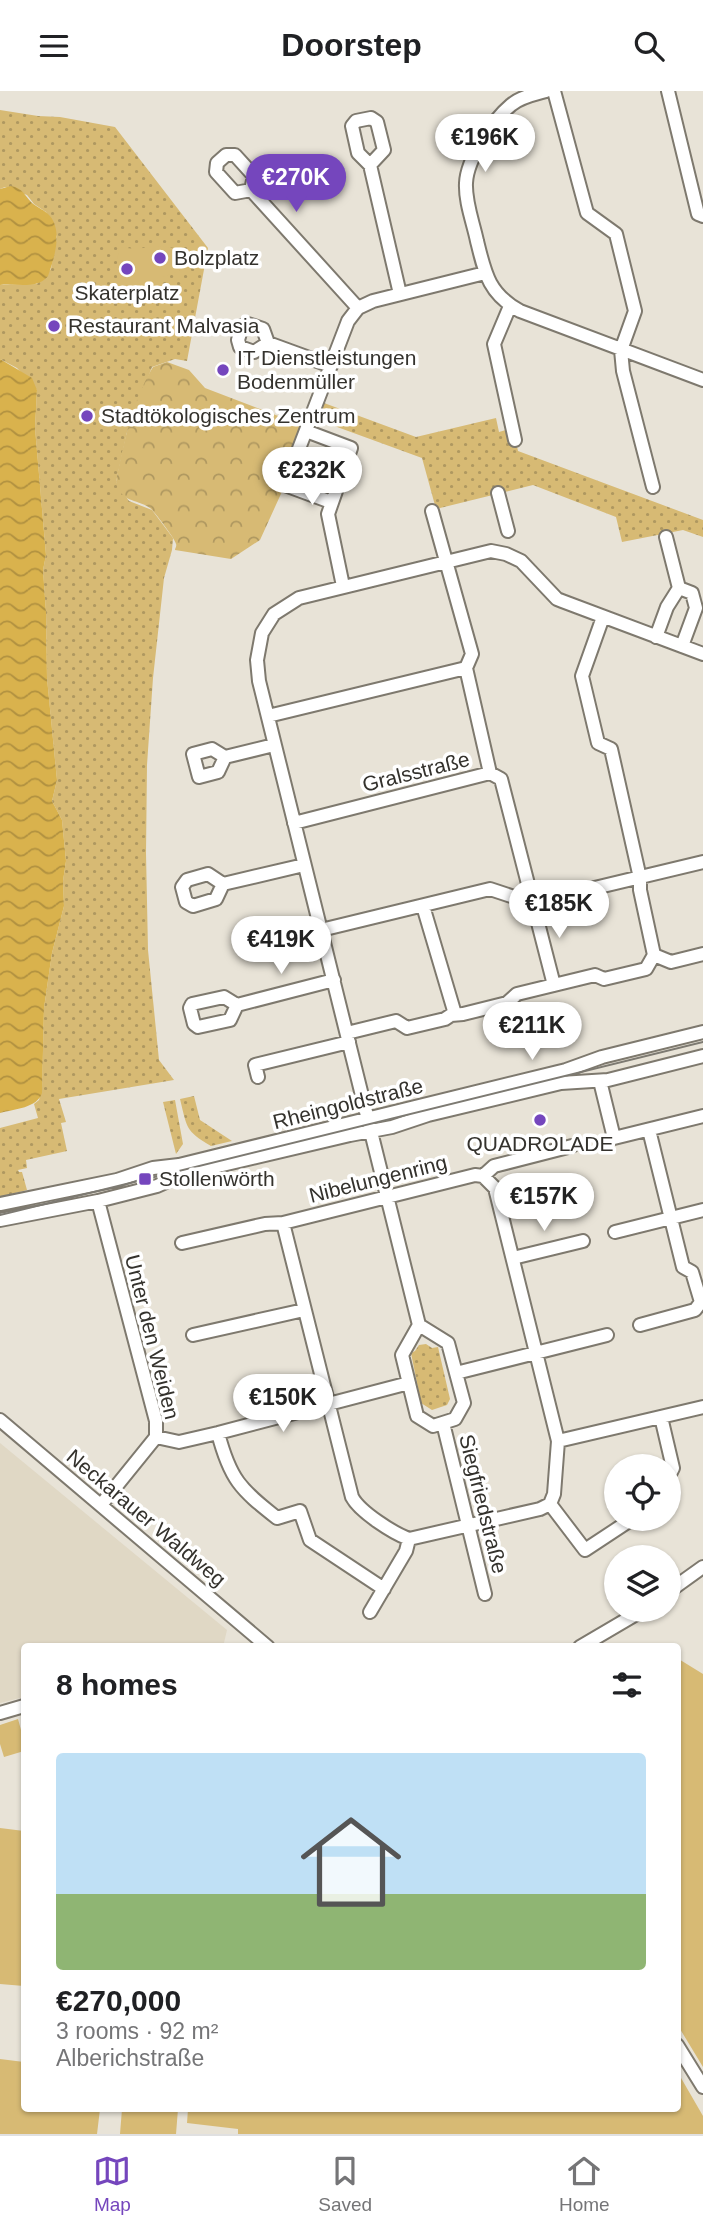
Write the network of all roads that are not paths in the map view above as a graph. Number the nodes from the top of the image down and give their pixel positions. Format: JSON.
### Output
{"nodes":[{"id":1,"x":546,"y":91,"type":"edge"},
{"id":2,"x":554,"y":91,"type":"edge"},
{"id":3,"x":668,"y":91,"type":"edge"},
{"id":4,"x":370,"y":165,"type":"dead end"},
{"id":5,"x":251,"y":190,"type":"dead end"},
{"id":6,"x":703,"y":216,"type":"edge"},
{"id":7,"x":485,"y":273,"type":"junction"},
{"id":8,"x":400,"y":295,"type":"junction"},
{"id":9,"x":510,"y":306,"type":"junction"},
{"id":10,"x":358,"y":308,"type":"junction"},
{"id":11,"x":268,"y":343,"type":"dead end"},
{"id":12,"x":621,"y":350,"type":"junction"},
{"id":13,"x":331,"y":366,"type":"junction"},
{"id":14,"x":703,"y":380,"type":"edge"},
{"id":15,"x":306,"y":431,"type":"junction"},
{"id":16,"x":515,"y":440,"type":"dead end"},
{"id":17,"x":653,"y":487,"type":"dead end"},
{"id":18,"x":498,"y":493,"type":"dead end"},
{"id":19,"x":331,"y":502,"type":"junction"},
{"id":20,"x":432,"y":512,"type":"dead end"},
{"id":21,"x":508,"y":531,"type":"dead end"},
{"id":22,"x":666,"y":537,"type":"dead end"},
{"id":23,"x":447,"y":561,"type":"junction"},
{"id":24,"x":344,"y":586,"type":"junction"},
{"id":25,"x":679,"y":588,"type":"junction"},
{"id":26,"x":603,"y":617,"type":"junction"},
{"id":27,"x":656,"y":636,"type":"junction"},
{"id":28,"x":682,"y":646,"type":"junction"},
{"id":29,"x":703,"y":654,"type":"edge"},
{"id":30,"x":466,"y":668,"type":"junction"},
{"id":31,"x":268,"y":716,"type":"junction"},
{"id":32,"x":275,"y":745,"type":"junction"},
{"id":33,"x":225,"y":757,"type":"dead end"},
{"id":34,"x":490,"y":773,"type":"junction"},
{"id":35,"x":294,"y":823,"type":"junction"},
{"id":36,"x":703,"y":862,"type":"edge"},
{"id":37,"x":304,"y":865,"type":"junction"},
{"id":38,"x":640,"y":877,"type":"junction"},
{"id":39,"x":223,"y":884,"type":"dead end"},
{"id":40,"x":532,"y":903,"type":"junction"},
{"id":41,"x":423,"y":905,"type":"junction"},
{"id":42,"x":321,"y":930,"type":"junction"},
{"id":43,"x":654,"y":954,"type":"junction"},
{"id":44,"x":703,"y":954,"type":"edge"},
{"id":45,"x":334,"y":981,"type":"junction"},
{"id":46,"x":554,"y":985,"type":"junction"},
{"id":47,"x":237,"y":1005,"type":"dead end"},
{"id":48,"x":455,"y":1014,"type":"junction"},
{"id":49,"x":703,"y":1032,"type":"edge"},
{"id":50,"x":348,"y":1037,"type":"junction"},
{"id":51,"x":703,"y":1056,"type":"edge"},
{"id":52,"x":258,"y":1077,"type":"dead end"},
{"id":53,"x":600,"y":1081,"type":"junction"},
{"id":54,"x":703,"y":1116,"type":"edge"},
{"id":55,"x":369,"y":1125,"type":"junction"},
{"id":56,"x":649,"y":1130,"type":"junction"},
{"id":57,"x":572,"y":1146,"type":"dead end"},
{"id":58,"x":483,"y":1175,"type":"junction"},
{"id":59,"x":388,"y":1198,"type":"junction"},
{"id":60,"x":98,"y":1201,"type":"junction"},
{"id":61,"x":0,"y":1205,"type":"edge"},
{"id":62,"x":703,"y":1210,"type":"edge"},
{"id":63,"x":671,"y":1219,"type":"junction"},
{"id":64,"x":0,"y":1220,"type":"edge"},
{"id":65,"x":283,"y":1223,"type":"junction"},
{"id":66,"x":615,"y":1232,"type":"dead end"},
{"id":67,"x":583,"y":1241,"type":"dead end"},
{"id":68,"x":181,"y":1243,"type":"dead end"},
{"id":69,"x":513,"y":1258,"type":"junction"},
{"id":70,"x":304,"y":1310,"type":"junction"},
{"id":71,"x":419,"y":1325,"type":"junction"},
{"id":72,"x":640,"y":1325,"type":"dead end"},
{"id":73,"x":193,"y":1335,"type":"dead end"},
{"id":74,"x":607,"y":1335,"type":"dead end"},
{"id":75,"x":536,"y":1353,"type":"junction"},
{"id":76,"x":456,"y":1373,"type":"junction"},
{"id":77,"x":409,"y":1383,"type":"junction"},
{"id":78,"x":327,"y":1404,"type":"junction"},
{"id":79,"x":703,"y":1406,"type":"edge"},
{"id":80,"x":661,"y":1417,"type":"junction"},
{"id":81,"x":0,"y":1420,"type":"edge"},
{"id":82,"x":443,"y":1423,"type":"junction"},
{"id":83,"x":218,"y":1433,"type":"junction"},
{"id":84,"x":156,"y":1437,"type":"junction"},
{"id":85,"x":558,"y":1441,"type":"junction"},
{"id":86,"x":670,"y":1454,"type":"edge"},
{"id":87,"x":550,"y":1504,"type":"junction"},
{"id":88,"x":101,"y":1505,"type":"junction"},
{"id":89,"x":469,"y":1526,"type":"junction"},
{"id":90,"x":614,"y":1531,"type":"edge"},
{"id":91,"x":409,"y":1539,"type":"junction"},
{"id":92,"x":703,"y":1567,"type":"edge"},
{"id":93,"x":681,"y":1583,"type":"edge"},
{"id":94,"x":384,"y":1589,"type":"junction"},
{"id":95,"x":485,"y":1594,"type":"dead end"},
{"id":96,"x":370,"y":1612,"type":"dead end"},
{"id":97,"x":623,"y":1622,"type":"edge"},
{"id":98,"x":263,"y":1643,"type":"edge"},
{"id":99,"x":587,"y":1643,"type":"edge"},
{"id":100,"x":21,"y":1707,"type":"edge"},
{"id":101,"x":0,"y":1713,"type":"edge"},
{"id":102,"x":681,"y":2051,"type":"edge"},
{"id":103,"x":703,"y":2087,"type":"edge"}],
"edges":[{"from":1,"to":7,"type":"street"},
{"from":2,"to":12,"type":"street"},
{"from":3,"to":6,"type":"street"},
{"from":4,"to":8,"type":"street"},
{"from":5,"to":10,"type":"street"},
{"from":7,"to":8,"type":"street"},
{"from":7,"to":9,"type":"street"},
{"from":8,"to":10,"type":"street"},
{"from":9,"to":12,"type":"street"},
{"from":9,"to":16,"type":"street"},
{"from":10,"to":13,"type":"street"},
{"from":11,"to":13,"type":"street"},
{"from":12,"to":14,"type":"street"},
{"from":12,"to":17,"type":"street"},
{"from":13,"to":15,"type":"street"},
{"from":15,"to":19,"type":"street"},
{"from":15,"to":19,"type":"street"},
{"from":18,"to":21,"type":"street"},
{"from":19,"to":24,"type":"street"},
{"from":20,"to":23,"type":"street","name":"Gralsstraße"},
{"from":22,"to":25,"type":"street"},
{"from":23,"to":24,"type":"street"},
{"from":23,"to":26,"type":"street"},
{"from":23,"to":30,"type":"street","name":"Gralsstraße"},
{"from":24,"to":31,"type":"street"},
{"from":25,"to":27,"type":"street"},
{"from":25,"to":28,"type":"street"},
{"from":26,"to":27,"type":"street"},
{"from":26,"to":38,"type":"street"},
{"from":27,"to":28,"type":"street"},
{"from":28,"to":29,"type":"street"},
{"from":30,"to":31,"type":"street"},
{"from":30,"to":34,"type":"street","name":"Gralsstraße"},
{"from":31,"to":32,"type":"street"},
{"from":32,"to":33,"type":"street"},
{"from":32,"to":35,"type":"street"},
{"from":34,"to":35,"type":"street","name":"Gralsstraße"},
{"from":34,"to":40,"type":"street"},
{"from":35,"to":37,"type":"street"},
{"from":36,"to":38,"type":"street"},
{"from":37,"to":39,"type":"street"},
{"from":37,"to":42,"type":"street"},
{"from":38,"to":40,"type":"street"},
{"from":38,"to":43,"type":"street"},
{"from":40,"to":41,"type":"street"},
{"from":40,"to":46,"type":"street"},
{"from":41,"to":42,"type":"street"},
{"from":41,"to":48,"type":"street"},
{"from":42,"to":45,"type":"street"},
{"from":43,"to":44,"type":"street"},
{"from":43,"to":46,"type":"street"},
{"from":45,"to":47,"type":"street"},
{"from":45,"to":50,"type":"street"},
{"from":46,"to":48,"type":"street"},
{"from":48,"to":50,"type":"street"},
{"from":49,"to":55,"type":"street","name":"Rheingoldstraße"},
{"from":50,"to":52,"type":"street"},
{"from":50,"to":55,"type":"street"},
{"from":51,"to":53,"type":"street","name":"Rheingoldstraße"},
{"from":53,"to":55,"type":"street","name":"Rheingoldstraße"},
{"from":53,"to":56,"type":"street"},
{"from":54,"to":56,"type":"street"},
{"from":55,"to":59,"type":"street"},
{"from":55,"to":60,"type":"street","name":"Rheingoldstraße"},
{"from":55,"to":61,"type":"street","name":"Rheingoldstraße"},
{"from":56,"to":63,"type":"street"},
{"from":57,"to":58,"type":"street","name":"Nibelungenring"},
{"from":58,"to":59,"type":"street","name":"Nibelungenring"},
{"from":58,"to":69,"type":"street"},
{"from":59,"to":65,"type":"street","name":"Nibelungenring"},
{"from":59,"to":71,"type":"street"},
{"from":60,"to":64,"type":"street","name":"Rheingoldstraße"},
{"from":60,"to":84,"type":"street","name":"Unter den Weiden"},
{"from":62,"to":63,"type":"street"},
{"from":63,"to":66,"type":"street"},
{"from":63,"to":72,"type":"street"},
{"from":65,"to":68,"type":"street","name":"Nibelungenring"},
{"from":65,"to":70,"type":"street"},
{"from":67,"to":69,"type":"street"},
{"from":69,"to":75,"type":"street"},
{"from":70,"to":73,"type":"street"},
{"from":70,"to":78,"type":"street"},
{"from":71,"to":76,"type":"street","name":"Siegfriedstraße"},
{"from":71,"to":77,"type":"street","name":"Siegfriedstraße"},
{"from":74,"to":75,"type":"street"},
{"from":75,"to":76,"type":"street"},
{"from":75,"to":85,"type":"street"},
{"from":76,"to":82,"type":"street","name":"Siegfriedstraße"},
{"from":77,"to":78,"type":"street"},
{"from":77,"to":82,"type":"street","name":"Siegfriedstraße"},
{"from":78,"to":83,"type":"street"},
{"from":78,"to":91,"type":"street"},
{"from":79,"to":80,"type":"street"},
{"from":80,"to":85,"type":"street"},
{"from":80,"to":86,"type":"street"},
{"from":81,"to":88,"type":"street","name":"Neckarauer Waldweg"},
{"from":82,"to":89,"type":"street","name":"Siegfriedstraße"},
{"from":83,"to":84,"type":"street"},
{"from":83,"to":94,"type":"street"},
{"from":84,"to":88,"type":"street","name":"Unter den Weiden"},
{"from":85,"to":87,"type":"street"},
{"from":87,"to":89,"type":"street"},
{"from":87,"to":90,"type":"street"},
{"from":88,"to":98,"type":"street","name":"Neckarauer Waldweg"},
{"from":89,"to":91,"type":"street"},
{"from":89,"to":95,"type":"street","name":"Siegfriedstraße"},
{"from":91,"to":94,"type":"street"},
{"from":92,"to":93,"type":"street"},
{"from":94,"to":96,"type":"street"},
{"from":97,"to":99,"type":"street"},
{"from":100,"to":101,"type":"street"},
{"from":102,"to":103,"type":"street"}]}
